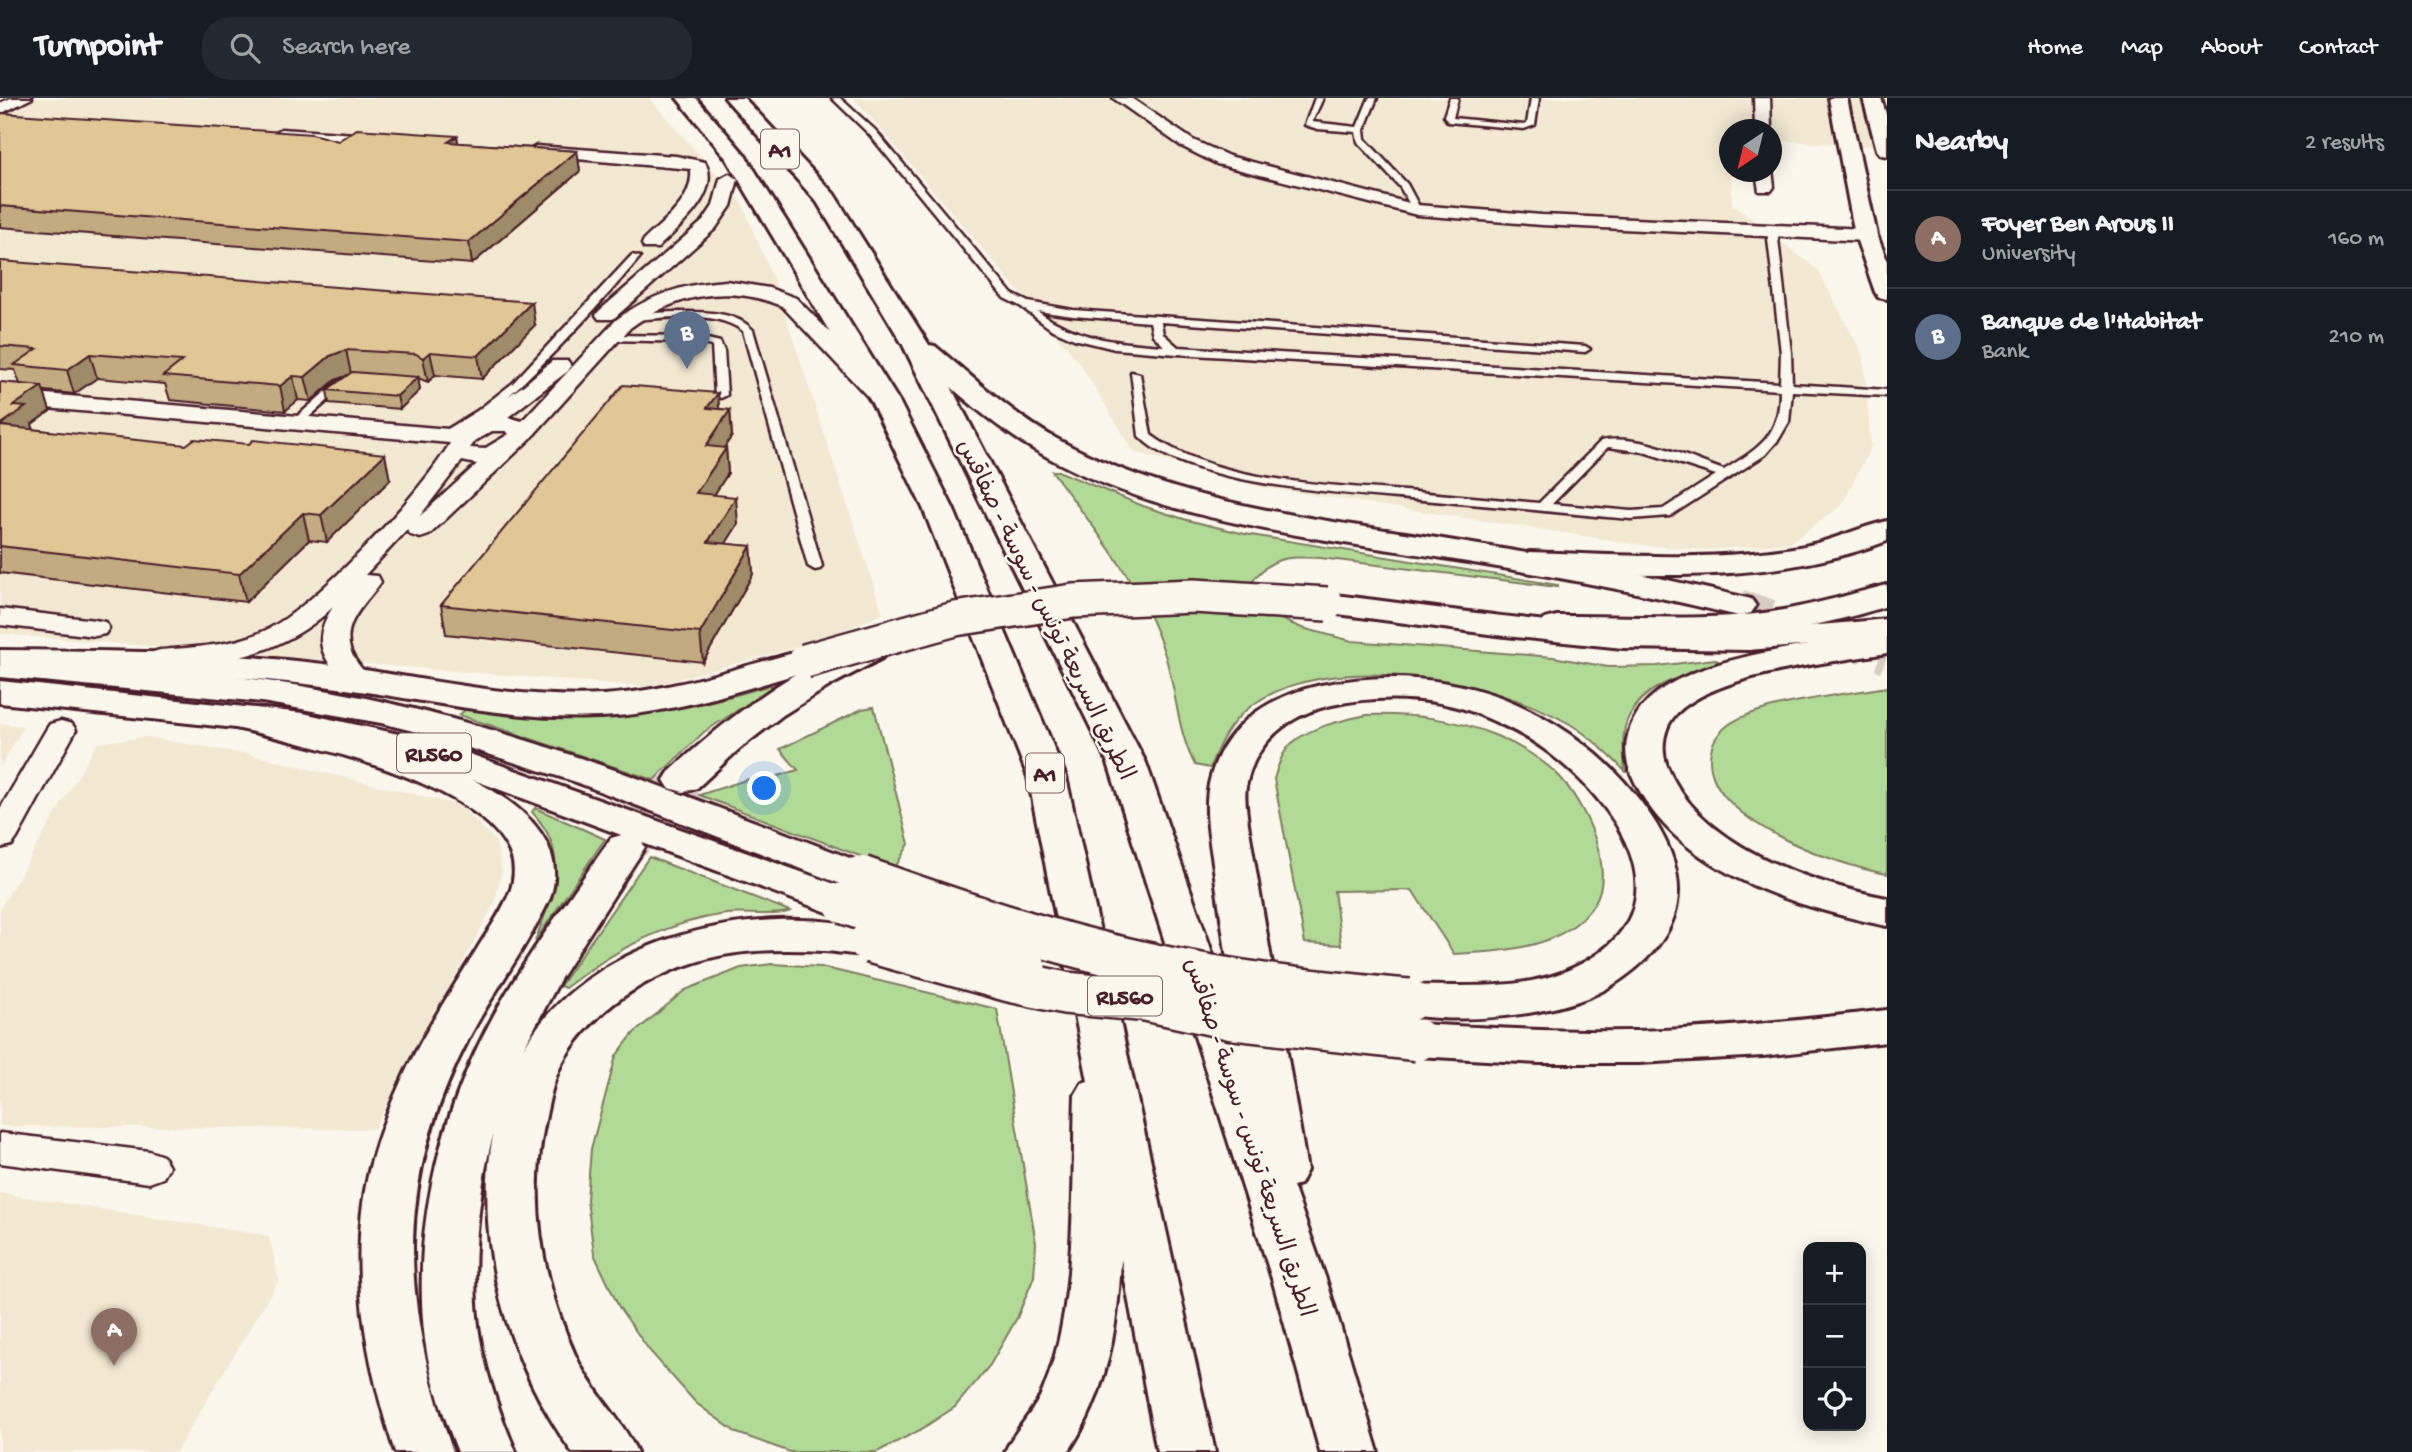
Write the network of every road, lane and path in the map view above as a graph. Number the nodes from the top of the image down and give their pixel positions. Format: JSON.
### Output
{"nodes":[{"id":1,"x":24,"y":98,"type":"edge"},
{"id":2,"x":686,"y":98,"type":"edge"},
{"id":3,"x":734,"y":98,"type":"edge"},
{"id":4,"x":836,"y":98,"type":"edge"},
{"id":5,"x":1121,"y":98,"type":"edge"},
{"id":6,"x":1319,"y":98,"type":"edge"},
{"id":7,"x":1373,"y":98,"type":"edge"},
{"id":8,"x":1454,"y":98,"type":"edge"},
{"id":9,"x":1535,"y":98,"type":"edge"},
{"id":10,"x":1762,"y":98,"type":"edge"},
{"id":11,"x":1838,"y":98,"type":"edge"},
{"id":12,"x":1872,"y":98,"type":"edge"},
{"id":13,"x":0,"y":109,"type":"edge"},
{"id":14,"x":0,"y":115,"type":"edge"},
{"id":15,"x":28,"y":117,"type":"edge"},
{"id":16,"x":1763,"y":119,"type":"edge"},
{"id":17,"x":1360,"y":130,"type":"junction"},
{"id":18,"x":262,"y":133,"type":"edge"},
{"id":19,"x":400,"y":142,"type":"edge"},
{"id":20,"x":524,"y":150,"type":"edge"},
{"id":21,"x":1887,"y":150,"type":"edge"},
{"id":22,"x":732,"y":167,"type":"junction"},
{"id":23,"x":1417,"y":210,"type":"junction"},
{"id":24,"x":1772,"y":230,"type":"junction"},
{"id":25,"x":1866,"y":234,"type":"junction"},
{"id":26,"x":651,"y":244,"type":"dead end"},
{"id":27,"x":635,"y":257,"type":"dead end"},
{"id":28,"x":1887,"y":292,"type":"edge"},
{"id":29,"x":593,"y":301,"type":"junction"},
{"id":30,"x":1024,"y":304,"type":"junction"},
{"id":31,"x":624,"y":310,"type":"junction"},
{"id":32,"x":1155,"y":319,"type":"junction"},
{"id":33,"x":1132,"y":327,"type":"junction"},
{"id":34,"x":610,"y":338,"type":"junction"},
{"id":35,"x":915,"y":343,"type":"junction"},
{"id":36,"x":1115,"y":346,"type":"junction"},
{"id":37,"x":1585,"y":349,"type":"dead end"},
{"id":38,"x":1177,"y":351,"type":"junction"},
{"id":39,"x":1135,"y":374,"type":"dead end"},
{"id":40,"x":352,"y":379,"type":"edge"},
{"id":41,"x":1786,"y":388,"type":"junction"},
{"id":42,"x":1887,"y":393,"type":"edge"},
{"id":43,"x":721,"y":395,"type":"dead end"},
{"id":44,"x":0,"y":397,"type":"edge"},
{"id":45,"x":886,"y":402,"type":"junction"},
{"id":46,"x":297,"y":422,"type":"junction"},
{"id":47,"x":462,"y":438,"type":"junction"},
{"id":48,"x":514,"y":442,"type":"junction"},
{"id":49,"x":1727,"y":475,"type":"junction"},
{"id":50,"x":1542,"y":507,"type":"junction"},
{"id":51,"x":1887,"y":530,"type":"edge"},
{"id":52,"x":1516,"y":562,"type":"junction"},
{"id":53,"x":815,"y":566,"type":"dead end"},
{"id":54,"x":1887,"y":594,"type":"edge"},
{"id":55,"x":1739,"y":606,"type":"tunnel mouth"},
{"id":56,"x":0,"y":617,"type":"edge"},
{"id":57,"x":1527,"y":627,"type":"junction"},
{"id":58,"x":95,"y":628,"type":"dead end"},
{"id":59,"x":1887,"y":629,"type":"edge"},
{"id":60,"x":1887,"y":643,"type":"edge"},
{"id":61,"x":141,"y":661,"type":"junction"},
{"id":62,"x":0,"y":663,"type":"edge"},
{"id":63,"x":812,"y":668,"type":"junction"},
{"id":64,"x":356,"y":680,"type":"junction"},
{"id":65,"x":0,"y":692,"type":"edge"},
{"id":66,"x":242,"y":718,"type":"junction"},
{"id":67,"x":61,"y":730,"type":"dead end"},
{"id":68,"x":682,"y":780,"type":"tunnel mouth"},
{"id":69,"x":0,"y":838,"type":"edge"},
{"id":70,"x":625,"y":847,"type":"tunnel mouth"},
{"id":71,"x":859,"y":907,"type":"junction"},
{"id":72,"x":1887,"y":912,"type":"edge"},
{"id":73,"x":1120,"y":1015,"type":"junction"},
{"id":74,"x":1413,"y":1020,"type":"junction"},
{"id":75,"x":1887,"y":1026,"type":"edge"},
{"id":76,"x":0,"y":1148,"type":"edge"},
{"id":77,"x":149,"y":1167,"type":"dead end"},
{"id":78,"x":1300,"y":1282,"type":"junction"},
{"id":79,"x":424,"y":1452,"type":"edge"},
{"id":80,"x":487,"y":1452,"type":"edge"},
{"id":81,"x":608,"y":1452,"type":"edge"},
{"id":82,"x":1034,"y":1452,"type":"edge"},
{"id":83,"x":1186,"y":1452,"type":"edge"},
{"id":84,"x":1349,"y":1452,"type":"edge"}],
"edges":[{"from":1,"to":13,"type":"street"},
{"from":2,"to":22,"type":"main road","number":"A1"},
{"from":3,"to":35,"type":"main road","name":"الطريق السريعة تونس - سوسة - صفاقس","number":"A1"},
{"from":4,"to":30,"type":"lane"},
{"from":5,"to":23,"type":"street"},
{"from":6,"to":17,"type":"lane"},
{"from":7,"to":17,"type":"lane"},
{"from":8,"to":9,"type":"lane"},
{"from":10,"to":16,"type":"street"},
{"from":11,"to":25,"type":"main road"},
{"from":12,"to":21,"type":"main road"},
{"from":14,"to":15,"type":"street"},
{"from":17,"to":23,"type":"lane"},
{"from":18,"to":19,"type":"street"},
{"from":20,"to":26,"type":"street"},
{"from":22,"to":31,"type":"street"},
{"from":22,"to":45,"type":"main road","number":"A1"},
{"from":23,"to":24,"type":"street"},
{"from":24,"to":25,"type":"street"},
{"from":24,"to":41,"type":"lane"},
{"from":25,"to":28,"type":"main road"},
{"from":27,"to":29,"type":"lane"},
{"from":29,"to":31,"type":"street"},
{"from":29,"to":47,"type":"lane"},
{"from":30,"to":33,"type":"lane"},
{"from":30,"to":36,"type":"lane"},
{"from":31,"to":34,"type":"street"},
{"from":31,"to":45,"type":"street"},
{"from":31,"to":47,"type":"street"},
{"from":31,"to":53,"type":"lane"},
{"from":32,"to":33,"type":"lane"},
{"from":32,"to":37,"type":"lane"},
{"from":32,"to":38,"type":"lane"},
{"from":33,"to":36,"type":"lane"},
{"from":34,"to":43,"type":"lane"},
{"from":34,"to":48,"type":"street"},
{"from":35,"to":52,"type":"main road"},
{"from":35,"to":78,"type":"main road","name":"الطريق السريعة تونس - سوسة - صفاقس","number":"A1"},
{"from":36,"to":38,"type":"lane"},
{"from":38,"to":41,"type":"lane"},
{"from":39,"to":50,"type":"lane"},
{"from":40,"to":46,"type":"lane"},
{"from":41,"to":42,"type":"lane"},
{"from":41,"to":49,"type":"lane"},
{"from":44,"to":46,"type":"street"},
{"from":45,"to":73,"type":"main road","number":"A1"},
{"from":46,"to":47,"type":"street"},
{"from":47,"to":48,"type":"street"},
{"from":47,"to":61,"type":"street"},
{"from":48,"to":64,"type":"street"},
{"from":49,"to":50,"type":"lane"},
{"from":49,"to":50,"type":"lane"},
{"from":51,"to":52,"type":"main road"},
{"from":52,"to":55,"type":"main road"},
{"from":54,"to":57,"type":"main road"},
{"from":56,"to":58,"type":"street"},
{"from":57,"to":59,"type":"main road"},
{"from":57,"to":63,"type":"main road","bridge":true},
{"from":60,"to":72,"type":"main road"},
{"from":61,"to":62,"type":"main road","number":"RL560"},
{"from":61,"to":64,"type":"main road","number":"RL560"},
{"from":62,"to":71,"type":"main road"},
{"from":63,"to":64,"type":"main road","number":"RL560"},
{"from":63,"to":68,"type":"main road"},
{"from":65,"to":66,"type":"main road","number":"RL560"},
{"from":66,"to":71,"type":"main road","number":"RL560"},
{"from":66,"to":79,"type":"main road"},
{"from":67,"to":69,"type":"street"},
{"from":70,"to":80,"type":"main road"},
{"from":71,"to":73,"type":"main road","number":"RL560","bridge":true},
{"from":71,"to":74,"type":"main road","bridge":true},
{"from":71,"to":81,"type":"main road"},
{"from":73,"to":74,"type":"main road","number":"RL560","bridge":true},
{"from":73,"to":82,"type":"main road"},
{"from":73,"to":83,"type":"main road","number":"A1"},
{"from":74,"to":75,"type":"main road"},
{"from":74,"to":78,"type":"main road"},
{"from":76,"to":77,"type":"street"},
{"from":78,"to":84,"type":"main road","name":"الطريق السريعة تونس - سوسة - صفاقس","number":"A1"}]}
